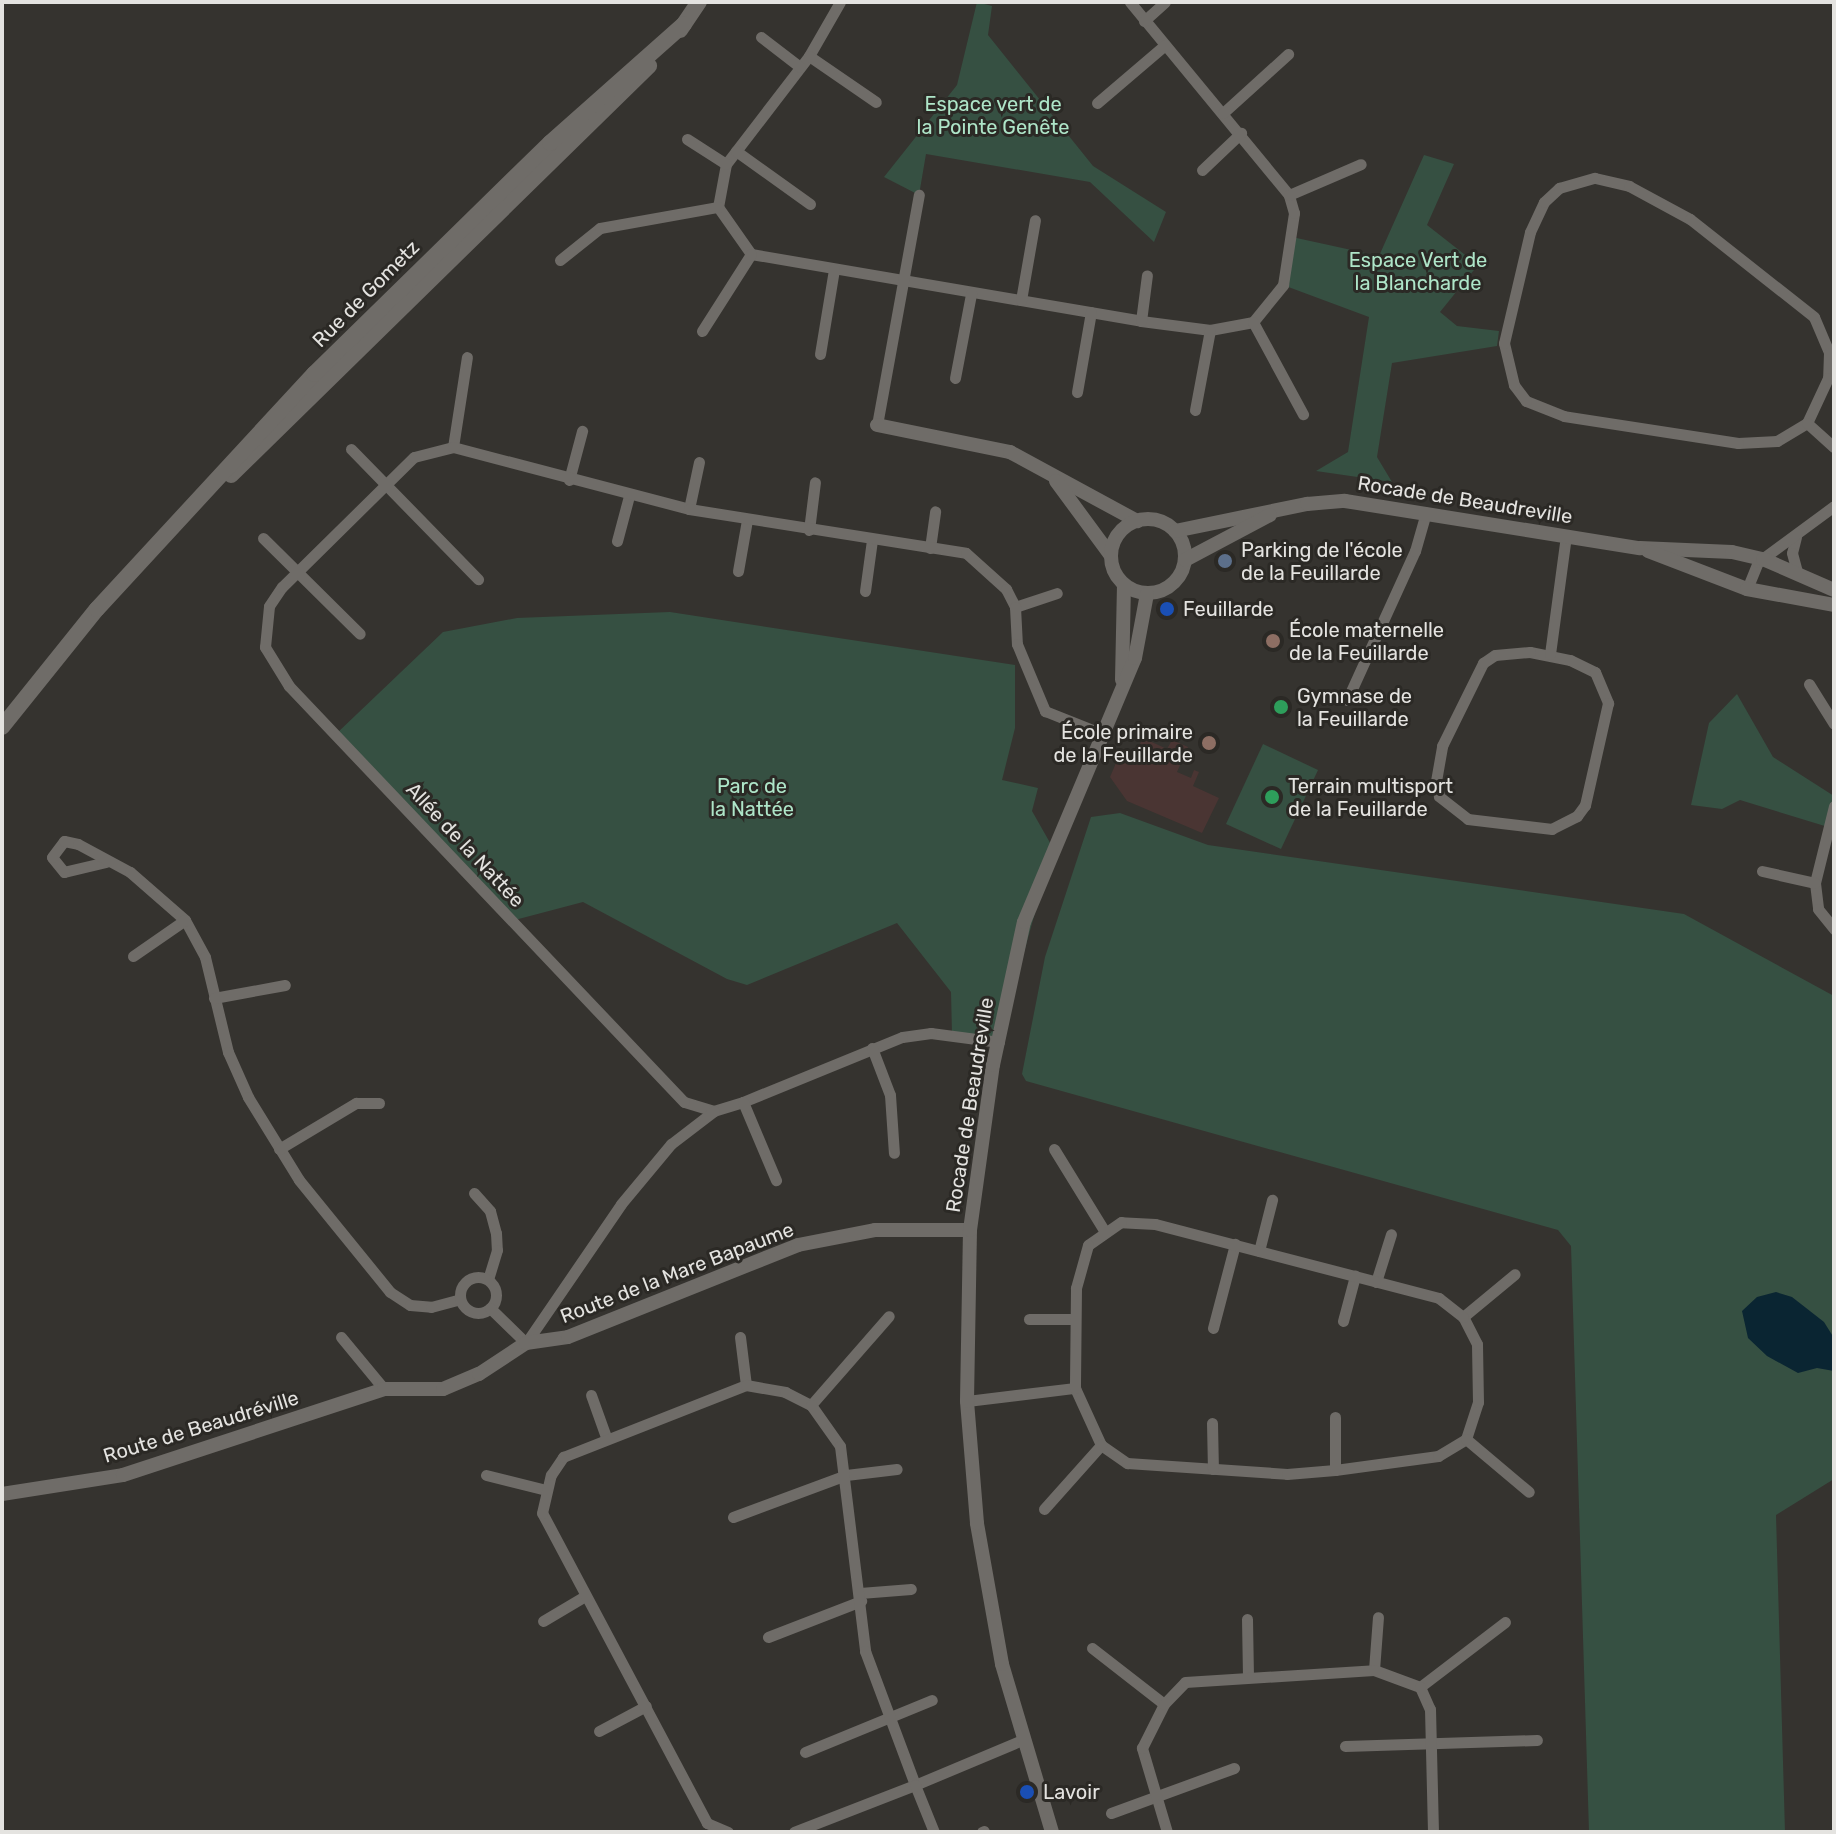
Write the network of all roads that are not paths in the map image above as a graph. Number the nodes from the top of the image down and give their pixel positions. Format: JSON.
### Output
{"nodes":[{"id":1,"x":699,"y":2,"type":"edge"},
{"id":2,"x":840,"y":2,"type":"edge"},
{"id":3,"x":1130,"y":2,"type":"edge"},
{"id":4,"x":1165,"y":2,"type":"edge"},
{"id":5,"x":1144,"y":21,"type":"junction"},
{"id":6,"x":761,"y":37,"type":"dead end"},
{"id":7,"x":1165,"y":45,"type":"junction"},
{"id":8,"x":1288,"y":54,"type":"dead end"},
{"id":9,"x":809,"y":56,"type":"junction"},
{"id":10,"x":800,"y":67,"type":"junction"},
{"id":11,"x":876,"y":102,"type":"dead end"},
{"id":12,"x":1097,"y":103,"type":"dead end"},
{"id":13,"x":1223,"y":113,"type":"junction"},
{"id":14,"x":1241,"y":133,"type":"junction"},
{"id":15,"x":687,"y":139,"type":"dead end"},
{"id":16,"x":736,"y":151,"type":"junction"},
{"id":17,"x":726,"y":164,"type":"junction"},
{"id":18,"x":1361,"y":164,"type":"dead end"},
{"id":19,"x":1202,"y":170,"type":"dead end"},
{"id":20,"x":919,"y":195,"type":"dead end"},
{"id":21,"x":1289,"y":195,"type":"junction"},
{"id":22,"x":810,"y":204,"type":"dead end"},
{"id":23,"x":718,"y":207,"type":"junction"},
{"id":24,"x":1035,"y":220,"type":"dead end"},
{"id":25,"x":751,"y":254,"type":"junction"},
{"id":26,"x":560,"y":260,"type":"dead end"},
{"id":27,"x":834,"y":269,"type":"junction"},
{"id":28,"x":1147,"y":275,"type":"dead end"},
{"id":29,"x":904,"y":283,"type":"junction"},
{"id":30,"x":971,"y":294,"type":"junction"},
{"id":31,"x":1021,"y":300,"type":"junction"},
{"id":32,"x":1091,"y":312,"type":"junction"},
{"id":33,"x":1141,"y":321,"type":"junction"},
{"id":34,"x":1253,"y":322,"type":"junction"},
{"id":35,"x":1210,"y":330,"type":"junction"},
{"id":36,"x":702,"y":331,"type":"dead end"},
{"id":37,"x":820,"y":354,"type":"dead end"},
{"id":38,"x":467,"y":357,"type":"dead end"},
{"id":39,"x":955,"y":378,"type":"dead end"},
{"id":40,"x":1077,"y":392,"type":"dead end"},
{"id":41,"x":1195,"y":410,"type":"dead end"},
{"id":42,"x":1303,"y":414,"type":"dead end"},
{"id":43,"x":1807,"y":423,"type":"junction"},
{"id":44,"x":877,"y":425,"type":"joint"},
{"id":45,"x":582,"y":431,"type":"dead end"},
{"id":46,"x":453,"y":447,"type":"junction"},
{"id":47,"x":1834,"y":447,"type":"edge"},
{"id":48,"x":351,"y":449,"type":"dead end"},
{"id":49,"x":699,"y":462,"type":"dead end"},
{"id":50,"x":1054,"y":478,"type":"junction"},
{"id":51,"x":569,"y":480,"type":"junction"},
{"id":52,"x":815,"y":482,"type":"dead end"},
{"id":53,"x":385,"y":485,"type":"junction"},
{"id":54,"x":629,"y":496,"type":"junction"},
{"id":55,"x":1834,"y":506,"type":"edge"},
{"id":56,"x":1284,"y":508,"type":"junction"},
{"id":57,"x":689,"y":509,"type":"junction"},
{"id":58,"x":935,"y":511,"type":"dead end"},
{"id":59,"x":1426,"y":513,"type":"junction"},
{"id":60,"x":747,"y":520,"type":"junction"},
{"id":61,"x":1137,"y":521,"type":"junction"},
{"id":62,"x":809,"y":530,"type":"junction"},
{"id":63,"x":1175,"y":531,"type":"junction"},
{"id":64,"x":1566,"y":536,"type":"junction"},
{"id":65,"x":1796,"y":537,"type":"junction"},
{"id":66,"x":263,"y":538,"type":"dead end"},
{"id":67,"x":872,"y":540,"type":"junction"},
{"id":68,"x":617,"y":541,"type":"dead end"},
{"id":69,"x":930,"y":548,"type":"junction"},
{"id":70,"x":1640,"y":548,"type":"junction"},
{"id":71,"x":1111,"y":556,"type":"junction"},
{"id":72,"x":1763,"y":559,"type":"junction"},
{"id":73,"x":1185,"y":560,"type":"junction"},
{"id":74,"x":738,"y":571,"type":"dead end"},
{"id":75,"x":297,"y":572,"type":"junction"},
{"id":76,"x":1797,"y":572,"type":"junction"},
{"id":77,"x":478,"y":579,"type":"dead end"},
{"id":78,"x":1124,"y":585,"type":"junction"},
{"id":79,"x":1747,"y":589,"type":"junction"},
{"id":80,"x":1834,"y":590,"type":"edge"},
{"id":81,"x":865,"y":591,"type":"dead end"},
{"id":82,"x":1057,"y":593,"type":"dead end"},
{"id":83,"x":1147,"y":594,"type":"junction"},
{"id":84,"x":1834,"y":605,"type":"edge"},
{"id":85,"x":1015,"y":607,"type":"junction"},
{"id":86,"x":360,"y":634,"type":"dead end"},
{"id":87,"x":1550,"y":654,"type":"junction"},
{"id":88,"x":1122,"y":683,"type":"junction"},
{"id":89,"x":1809,"y":684,"type":"dead end"},
{"id":90,"x":1347,"y":700,"type":"dead end"},
{"id":91,"x":1834,"y":724,"type":"edge"},
{"id":92,"x":2,"y":727,"type":"edge"},
{"id":93,"x":1100,"y":733,"type":"junction"},
{"id":94,"x":1834,"y":806,"type":"edge"},
{"id":95,"x":106,"y":862,"type":"dead end"},
{"id":96,"x":1762,"y":871,"type":"dead end"},
{"id":97,"x":1815,"y":883,"type":"junction"},
{"id":98,"x":185,"y":920,"type":"junction"},
{"id":99,"x":1834,"y":929,"type":"edge"},
{"id":100,"x":133,"y":956,"type":"dead end"},
{"id":101,"x":285,"y":985,"type":"dead end"},
{"id":102,"x":214,"y":998,"type":"junction"},
{"id":103,"x":999,"y":1042,"type":"junction"},
{"id":104,"x":872,"y":1048,"type":"junction"},
{"id":105,"x":743,"y":1102,"type":"junction"},
{"id":106,"x":379,"y":1103,"type":"dead end"},
{"id":107,"x":714,"y":1111,"type":"junction"},
{"id":108,"x":279,"y":1149,"type":"junction"},
{"id":109,"x":1054,"y":1149,"type":"dead end"},
{"id":110,"x":894,"y":1153,"type":"dead end"},
{"id":111,"x":776,"y":1180,"type":"dead end"},
{"id":112,"x":474,"y":1193,"type":"dead end"},
{"id":113,"x":1272,"y":1200,"type":"dead end"},
{"id":114,"x":970,"y":1230,"type":"junction"},
{"id":115,"x":1105,"y":1232,"type":"junction"},
{"id":116,"x":1391,"y":1234,"type":"dead end"},
{"id":117,"x":1235,"y":1244,"type":"junction"},
{"id":118,"x":1259,"y":1251,"type":"junction"},
{"id":119,"x":1515,"y":1274,"type":"dead end"},
{"id":120,"x":1355,"y":1276,"type":"junction"},
{"id":121,"x":488,"y":1279,"type":"junction"},
{"id":122,"x":1376,"y":1282,"type":"junction"},
{"id":123,"x":460,"y":1299,"type":"junction"},
{"id":124,"x":490,"y":1308,"type":"junction"},
{"id":125,"x":889,"y":1316,"type":"dead end"},
{"id":126,"x":1463,"y":1317,"type":"junction"},
{"id":127,"x":1029,"y":1319,"type":"dead end"},
{"id":128,"x":1075,"y":1319,"type":"junction"},
{"id":129,"x":1343,"y":1321,"type":"dead end"},
{"id":130,"x":1213,"y":1328,"type":"dead end"},
{"id":131,"x":341,"y":1337,"type":"dead end"},
{"id":132,"x":740,"y":1337,"type":"dead end"},
{"id":133,"x":526,"y":1343,"type":"junction"},
{"id":134,"x":746,"y":1385,"type":"junction"},
{"id":135,"x":1075,"y":1388,"type":"junction"},
{"id":136,"x":384,"y":1389,"type":"junction"},
{"id":137,"x":409,"y":1391,"type":"joint"},
{"id":138,"x":591,"y":1395,"type":"dead end"},
{"id":139,"x":967,"y":1401,"type":"junction"},
{"id":140,"x":811,"y":1405,"type":"junction"},
{"id":141,"x":1335,"y":1417,"type":"dead end"},
{"id":142,"x":1212,"y":1423,"type":"dead end"},
{"id":143,"x":606,"y":1437,"type":"junction"},
{"id":144,"x":1466,"y":1439,"type":"junction"},
{"id":145,"x":1101,"y":1445,"type":"junction"},
{"id":146,"x":897,"y":1469,"type":"dead end"},
{"id":147,"x":1213,"y":1469,"type":"junction"},
{"id":148,"x":1335,"y":1470,"type":"junction"},
{"id":149,"x":486,"y":1475,"type":"dead end"},
{"id":150,"x":846,"y":1475,"type":"junction"},
{"id":151,"x":546,"y":1490,"type":"junction"},
{"id":152,"x":1529,"y":1492,"type":"dead end"},
{"id":153,"x":2,"y":1494,"type":"edge"},
{"id":154,"x":1044,"y":1509,"type":"dead end"},
{"id":155,"x":733,"y":1517,"type":"dead end"},
{"id":156,"x":911,"y":1589,"type":"dead end"},
{"id":157,"x":585,"y":1596,"type":"junction"},
{"id":158,"x":860,"y":1597,"type":"junction"},
{"id":159,"x":1378,"y":1617,"type":"dead end"},
{"id":160,"x":1247,"y":1619,"type":"dead end"},
{"id":161,"x":543,"y":1621,"type":"dead end"},
{"id":162,"x":1505,"y":1622,"type":"dead end"},
{"id":163,"x":768,"y":1637,"type":"dead end"},
{"id":164,"x":1092,"y":1648,"type":"dead end"},
{"id":165,"x":1374,"y":1670,"type":"junction"},
{"id":166,"x":1248,"y":1675,"type":"junction"},
{"id":167,"x":1420,"y":1687,"type":"junction"},
{"id":168,"x":932,"y":1700,"type":"dead end"},
{"id":169,"x":1164,"y":1704,"type":"junction"},
{"id":170,"x":646,"y":1706,"type":"junction"},
{"id":171,"x":886,"y":1717,"type":"junction"},
{"id":172,"x":599,"y":1731,"type":"dead end"},
{"id":173,"x":1022,"y":1740,"type":"junction"},
{"id":174,"x":1537,"y":1740,"type":"dead end"},
{"id":175,"x":1433,"y":1743,"type":"junction"},
{"id":176,"x":1345,"y":1746,"type":"dead end"},
{"id":177,"x":805,"y":1752,"type":"dead end"},
{"id":178,"x":1234,"y":1768,"type":"dead end"},
{"id":179,"x":915,"y":1785,"type":"junction"},
{"id":180,"x":1157,"y":1798,"type":"junction"},
{"id":181,"x":1111,"y":1813,"type":"dead end"},
{"id":182,"x":707,"y":1827,"type":"edge"},
{"id":183,"x":728,"y":1832,"type":"edge"},
{"id":184,"x":794,"y":1832,"type":"edge"},
{"id":185,"x":934,"y":1832,"type":"edge"},
{"id":186,"x":1052,"y":1832,"type":"edge"},
{"id":187,"x":1167,"y":1832,"type":"edge"},
{"id":188,"x":1433,"y":1832,"type":"edge"}],
"edges":[{"from":1,"to":92,"type":"main road","name":"Rue de Gometz"},
{"from":2,"to":9,"type":"street"},
{"from":3,"to":5,"type":"street"},
{"from":4,"to":5,"type":"street"},
{"from":5,"to":7,"type":"street"},
{"from":6,"to":10,"type":"street"},
{"from":7,"to":12,"type":"street"},
{"from":7,"to":13,"type":"street"},
{"from":8,"to":13,"type":"street"},
{"from":9,"to":10,"type":"street"},
{"from":9,"to":11,"type":"street"},
{"from":10,"to":16,"type":"street"},
{"from":13,"to":14,"type":"street"},
{"from":14,"to":19,"type":"street"},
{"from":14,"to":21,"type":"street"},
{"from":15,"to":17,"type":"street"},
{"from":16,"to":17,"type":"street"},
{"from":16,"to":22,"type":"street"},
{"from":17,"to":23,"type":"street"},
{"from":18,"to":21,"type":"street"},
{"from":20,"to":29,"type":"street"},
{"from":21,"to":34,"type":"street"},
{"from":23,"to":25,"type":"street"},
{"from":23,"to":26,"type":"street"},
{"from":24,"to":31,"type":"street"},
{"from":25,"to":27,"type":"street"},
{"from":25,"to":36,"type":"street"},
{"from":27,"to":29,"type":"street"},
{"from":27,"to":37,"type":"street"},
{"from":28,"to":33,"type":"street"},
{"from":29,"to":30,"type":"street"},
{"from":29,"to":44,"type":"street"},
{"from":30,"to":31,"type":"street"},
{"from":30,"to":39,"type":"street"},
{"from":31,"to":32,"type":"street"},
{"from":32,"to":33,"type":"street"},
{"from":32,"to":40,"type":"street"},
{"from":33,"to":35,"type":"street"},
{"from":34,"to":35,"type":"street"},
{"from":34,"to":42,"type":"street"},
{"from":35,"to":41,"type":"street"},
{"from":38,"to":46,"type":"street"},
{"from":43,"to":43,"type":"street"},
{"from":43,"to":47,"type":"street"},
{"from":44,"to":50,"type":"street"},
{"from":45,"to":51,"type":"street"},
{"from":46,"to":51,"type":"street"},
{"from":46,"to":53,"type":"street","name":"Allée de la Nattée"},
{"from":48,"to":53,"type":"street"},
{"from":49,"to":57,"type":"street"},
{"from":50,"to":61,"type":"street"},
{"from":50,"to":71,"type":"street"},
{"from":51,"to":54,"type":"street"},
{"from":52,"to":62,"type":"street"},
{"from":53,"to":75,"type":"street","name":"Allée de la Nattée"},
{"from":53,"to":77,"type":"street"},
{"from":54,"to":57,"type":"street"},
{"from":54,"to":68,"type":"street"},
{"from":55,"to":65,"type":"street"},
{"from":56,"to":59,"type":"street","name":"Rocade de Beaudreville"},
{"from":56,"to":63,"type":"street","name":"Rocade de Beaudreville"},
{"from":56,"to":73,"type":"street","name":"Rocade de Beaudreville"},
{"from":57,"to":60,"type":"street"},
{"from":58,"to":69,"type":"street"},
{"from":59,"to":64,"type":"street","name":"Rocade de Beaudreville"},
{"from":59,"to":90,"type":"street"},
{"from":60,"to":62,"type":"street"},
{"from":60,"to":74,"type":"street"},
{"from":61,"to":63,"type":"street"},
{"from":61,"to":71,"type":"street"},
{"from":62,"to":67,"type":"street"},
{"from":63,"to":73,"type":"street"},
{"from":64,"to":70,"type":"street","name":"Rocade de Beaudreville"},
{"from":64,"to":87,"type":"street"},
{"from":65,"to":72,"type":"street"},
{"from":65,"to":76,"type":"street"},
{"from":66,"to":75,"type":"street"},
{"from":67,"to":69,"type":"street"},
{"from":67,"to":81,"type":"street"},
{"from":69,"to":85,"type":"street"},
{"from":70,"to":72,"type":"street","name":"Rocade de Beaudreville"},
{"from":70,"to":79,"type":"street","name":"Rocade de Beaudreville"},
{"from":71,"to":78,"type":"street"},
{"from":72,"to":76,"type":"street","name":"Rocade de Beaudreville"},
{"from":72,"to":79,"type":"street"},
{"from":73,"to":83,"type":"street"},
{"from":75,"to":86,"type":"street"},
{"from":75,"to":107,"type":"street","name":"Allée de la Nattée"},
{"from":76,"to":80,"type":"street","name":"Rocade de Beaudreville"},
{"from":78,"to":83,"type":"street"},
{"from":78,"to":88,"type":"street","name":"Rocade de Beaudreville"},
{"from":79,"to":84,"type":"street","name":"Rocade de Beaudreville"},
{"from":82,"to":85,"type":"street"},
{"from":83,"to":88,"type":"street","name":"Rocade de Beaudreville"},
{"from":85,"to":93,"type":"street"},
{"from":87,"to":87,"type":"street"},
{"from":88,"to":93,"type":"street","name":"Rocade de Beaudreville"},
{"from":89,"to":91,"type":"street"},
{"from":93,"to":103,"type":"street","name":"Rocade de Beaudreville"},
{"from":94,"to":97,"type":"street"},
{"from":95,"to":98,"type":"street"},
{"from":96,"to":97,"type":"street"},
{"from":97,"to":99,"type":"street"},
{"from":98,"to":100,"type":"street"},
{"from":98,"to":102,"type":"street"},
{"from":101,"to":102,"type":"street"},
{"from":102,"to":108,"type":"street"},
{"from":103,"to":104,"type":"street"},
{"from":103,"to":114,"type":"street","name":"Rocade de Beaudreville"},
{"from":104,"to":105,"type":"street"},
{"from":104,"to":110,"type":"street"},
{"from":105,"to":107,"type":"street"},
{"from":105,"to":111,"type":"street"},
{"from":106,"to":108,"type":"street"},
{"from":107,"to":133,"type":"street"},
{"from":108,"to":123,"type":"street"},
{"from":109,"to":115,"type":"street"},
{"from":112,"to":121,"type":"street"},
{"from":113,"to":118,"type":"street"},
{"from":114,"to":133,"type":"street","name":"Route de la Mare Bapaume"},
{"from":114,"to":139,"type":"street","name":"Rocade de Beaudreville"},
{"from":115,"to":117,"type":"street"},
{"from":115,"to":128,"type":"street"},
{"from":116,"to":122,"type":"street"},
{"from":117,"to":118,"type":"street"},
{"from":117,"to":130,"type":"street"},
{"from":118,"to":120,"type":"street"},
{"from":119,"to":126,"type":"street"},
{"from":120,"to":122,"type":"street"},
{"from":120,"to":129,"type":"street"},
{"from":121,"to":123,"type":"street"},
{"from":121,"to":124,"type":"street"},
{"from":122,"to":126,"type":"street"},
{"from":123,"to":124,"type":"street"},
{"from":124,"to":133,"type":"street"},
{"from":125,"to":140,"type":"street"},
{"from":126,"to":144,"type":"street"},
{"from":127,"to":128,"type":"street"},
{"from":128,"to":135,"type":"street"},
{"from":131,"to":136,"type":"street"},
{"from":132,"to":134,"type":"street"},
{"from":133,"to":137,"type":"street","name":"Route de la Mare Bapaume"},
{"from":134,"to":140,"type":"street"},
{"from":134,"to":143,"type":"street"},
{"from":135,"to":139,"type":"street"},
{"from":135,"to":145,"type":"street"},
{"from":136,"to":137,"type":"street","name":"Route de Beaudréville"},
{"from":136,"to":153,"type":"street","name":"Route de Beaudréville"},
{"from":138,"to":143,"type":"street"},
{"from":139,"to":173,"type":"street","name":"Rocade de Beaudreville"},
{"from":140,"to":150,"type":"street"},
{"from":141,"to":148,"type":"street"},
{"from":142,"to":147,"type":"street"},
{"from":143,"to":151,"type":"street"},
{"from":144,"to":148,"type":"street"},
{"from":144,"to":152,"type":"street"},
{"from":145,"to":147,"type":"street"},
{"from":145,"to":154,"type":"street"},
{"from":146,"to":150,"type":"street"},
{"from":147,"to":148,"type":"street"},
{"from":149,"to":151,"type":"street"},
{"from":150,"to":155,"type":"street"},
{"from":150,"to":158,"type":"street"},
{"from":151,"to":157,"type":"street"},
{"from":156,"to":158,"type":"street"},
{"from":157,"to":161,"type":"street"},
{"from":157,"to":170,"type":"street"},
{"from":158,"to":163,"type":"street"},
{"from":158,"to":171,"type":"street"},
{"from":159,"to":165,"type":"street"},
{"from":160,"to":166,"type":"street"},
{"from":162,"to":167,"type":"street"},
{"from":164,"to":169,"type":"street"},
{"from":165,"to":166,"type":"street"},
{"from":165,"to":167,"type":"street"},
{"from":166,"to":169,"type":"street"},
{"from":167,"to":175,"type":"street"},
{"from":168,"to":171,"type":"street"},
{"from":169,"to":180,"type":"street"},
{"from":170,"to":172,"type":"street"},
{"from":170,"to":182,"type":"street"},
{"from":171,"to":177,"type":"street"},
{"from":171,"to":179,"type":"street"},
{"from":173,"to":179,"type":"street"},
{"from":173,"to":186,"type":"street","name":"Rocade de Beaudreville"},
{"from":174,"to":175,"type":"street"},
{"from":175,"to":176,"type":"street"},
{"from":175,"to":188,"type":"street"},
{"from":178,"to":180,"type":"street"},
{"from":179,"to":184,"type":"street"},
{"from":179,"to":185,"type":"street"},
{"from":180,"to":181,"type":"street"},
{"from":180,"to":187,"type":"street"},
{"from":182,"to":183,"type":"street"}]}
